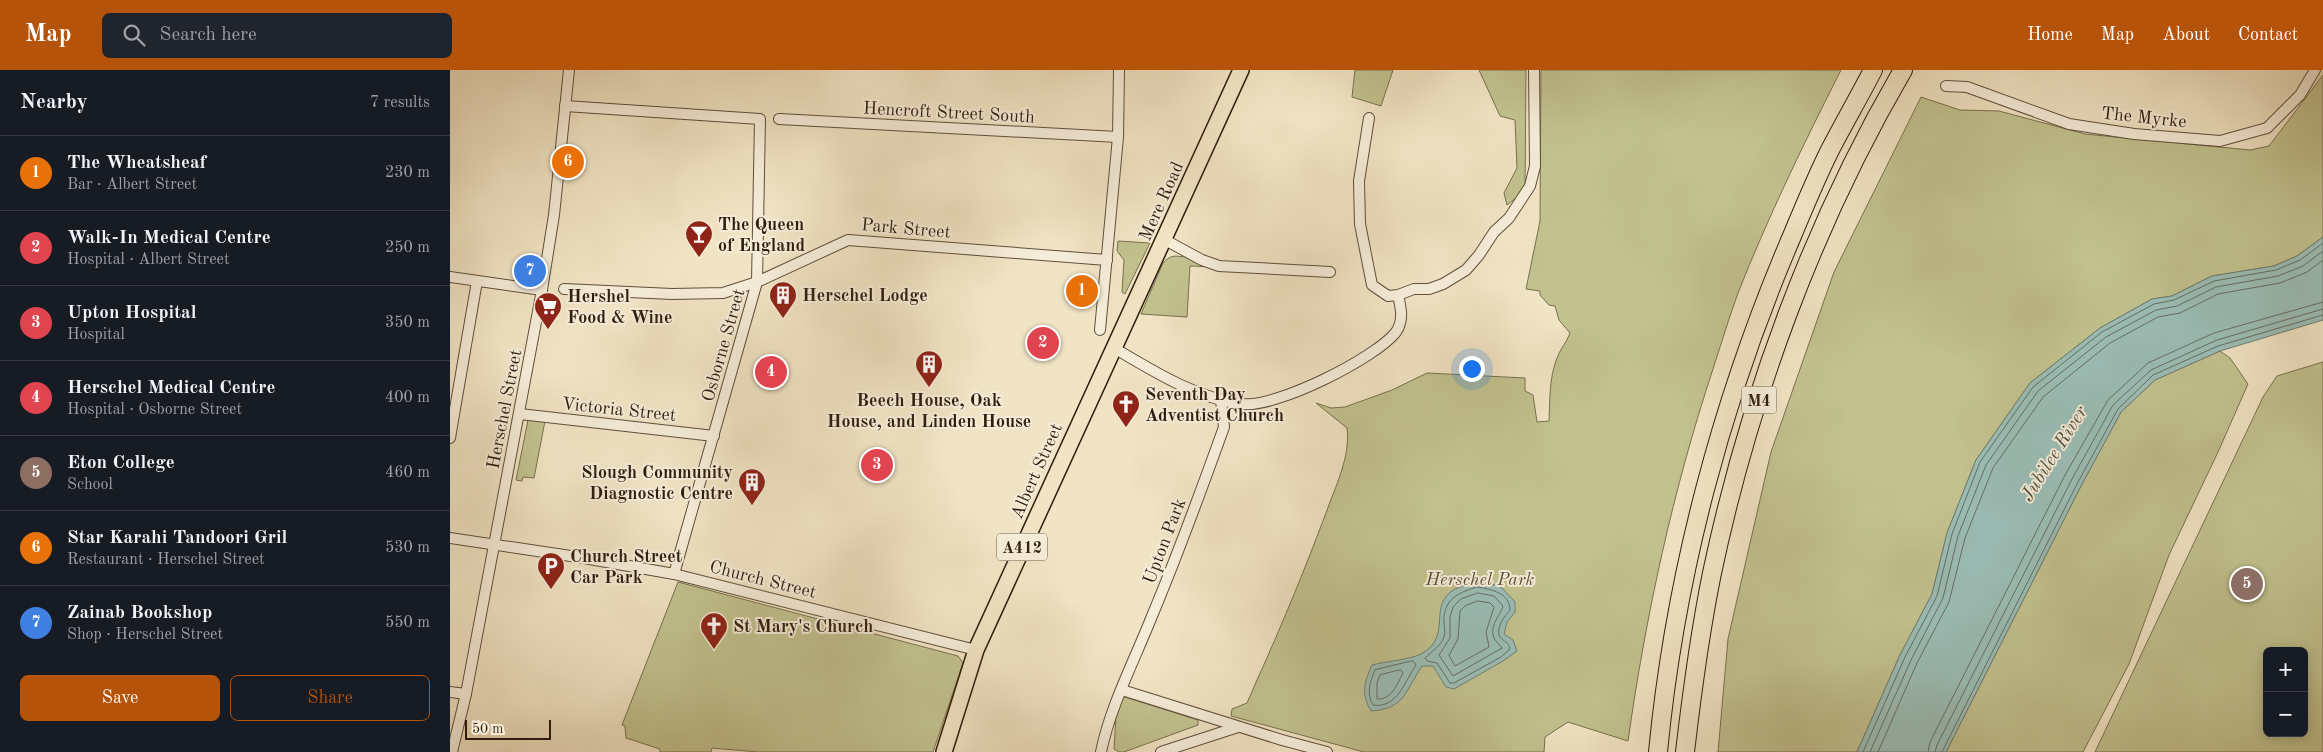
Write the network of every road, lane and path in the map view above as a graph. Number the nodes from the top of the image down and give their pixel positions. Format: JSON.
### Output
{"nodes":[{"id":1,"x":569,"y":70,"type":"edge"},
{"id":2,"x":1119,"y":70,"type":"edge"},
{"id":3,"x":1241,"y":70,"type":"edge"},
{"id":4,"x":1534,"y":70,"type":"edge"},
{"id":5,"x":1873,"y":70,"type":"edge"},
{"id":6,"x":1904,"y":70,"type":"edge"},
{"id":7,"x":2315,"y":70,"type":"edge"},
{"id":8,"x":1946,"y":86,"type":"dead end"},
{"id":9,"x":565,"y":106,"type":"junction"},
{"id":10,"x":1369,"y":118,"type":"dead end"},
{"id":11,"x":779,"y":119,"type":"dead end"},
{"id":12,"x":1118,"y":137,"type":"junction"},
{"id":13,"x":1164,"y":240,"type":"junction"},
{"id":14,"x":1106,"y":260,"type":"junction"},
{"id":15,"x":1330,"y":272,"type":"dead end"},
{"id":16,"x":450,"y":277,"type":"edge"},
{"id":17,"x":477,"y":281,"type":"junction"},
{"id":18,"x":758,"y":282,"type":"junction"},
{"id":19,"x":564,"y":289,"type":"dead end"},
{"id":20,"x":542,"y":290,"type":"junction"},
{"id":21,"x":1398,"y":295,"type":"junction"},
{"id":22,"x":1100,"y":330,"type":"dead end"},
{"id":23,"x":1114,"y":348,"type":"junction"},
{"id":24,"x":1221,"y":400,"type":"junction"},
{"id":25,"x":520,"y":414,"type":"junction"},
{"id":26,"x":714,"y":436,"type":"junction"},
{"id":27,"x":450,"y":438,"type":"edge"},
{"id":28,"x":450,"y":538,"type":"edge"},
{"id":29,"x":494,"y":546,"type":"junction"},
{"id":30,"x":674,"y":574,"type":"junction"},
{"id":31,"x":976,"y":650,"type":"junction"},
{"id":32,"x":1122,"y":690,"type":"junction"},
{"id":33,"x":450,"y":692,"type":"edge"},
{"id":34,"x":466,"y":694,"type":"junction"},
{"id":35,"x":1239,"y":727,"type":"junction"},
{"id":36,"x":452,"y":752,"type":"edge"},
{"id":37,"x":944,"y":752,"type":"edge"},
{"id":38,"x":1101,"y":752,"type":"edge"},
{"id":39,"x":1160,"y":752,"type":"edge"},
{"id":40,"x":1327,"y":752,"type":"edge"},
{"id":41,"x":1658,"y":752,"type":"edge"},
{"id":42,"x":1685,"y":752,"type":"edge"}],
"edges":[{"from":1,"to":9,"type":"street","name":"Herschel Street"},
{"from":2,"to":12,"type":"street"},
{"from":3,"to":13,"type":"main road","name":"Mere Road","number":"A412"},
{"from":4,"to":21,"type":"street"},
{"from":5,"to":41,"type":"highway","number":"M4"},
{"from":6,"to":42,"type":"highway","number":"M4"},
{"from":7,"to":8,"type":"street","name":"The Myrke"},
{"from":9,"to":18,"type":"street","name":"Osborne Street"},
{"from":9,"to":20,"type":"street","name":"Herschel Street"},
{"from":10,"to":21,"type":"street"},
{"from":11,"to":12,"type":"street","name":"Hencroft Street South"},
{"from":12,"to":14,"type":"street"},
{"from":13,"to":15,"type":"street"},
{"from":13,"to":23,"type":"main road","name":"Mere Road","number":"A412"},
{"from":14,"to":18,"type":"street","name":"Park Street"},
{"from":14,"to":22,"type":"street"},
{"from":16,"to":17,"type":"street"},
{"from":17,"to":20,"type":"street"},
{"from":17,"to":27,"type":"street"},
{"from":18,"to":19,"type":"street","name":"Park Street"},
{"from":18,"to":26,"type":"street","name":"Osborne Street"},
{"from":20,"to":25,"type":"street","name":"Herschel Street"},
{"from":21,"to":24,"type":"street"},
{"from":23,"to":24,"type":"street"},
{"from":23,"to":31,"type":"main road","name":"Albert Street","number":"A412"},
{"from":24,"to":32,"type":"street","name":"Upton Park"},
{"from":25,"to":26,"type":"street","name":"Victoria Street"},
{"from":25,"to":29,"type":"street","name":"Herschel Street"},
{"from":26,"to":30,"type":"street","name":"Osborne Street"},
{"from":28,"to":29,"type":"street","name":"Church Street"},
{"from":29,"to":30,"type":"street","name":"Church Street"},
{"from":29,"to":34,"type":"street","name":"Herschel Street"},
{"from":30,"to":31,"type":"street","name":"Church Street"},
{"from":31,"to":37,"type":"main road","name":"Albert Street","number":"A412"},
{"from":32,"to":35,"type":"street"},
{"from":32,"to":38,"type":"street","name":"Upton Park"},
{"from":33,"to":34,"type":"street"},
{"from":34,"to":36,"type":"street","name":"Herschel Street"},
{"from":35,"to":39,"type":"street"},
{"from":35,"to":40,"type":"street"}]}
